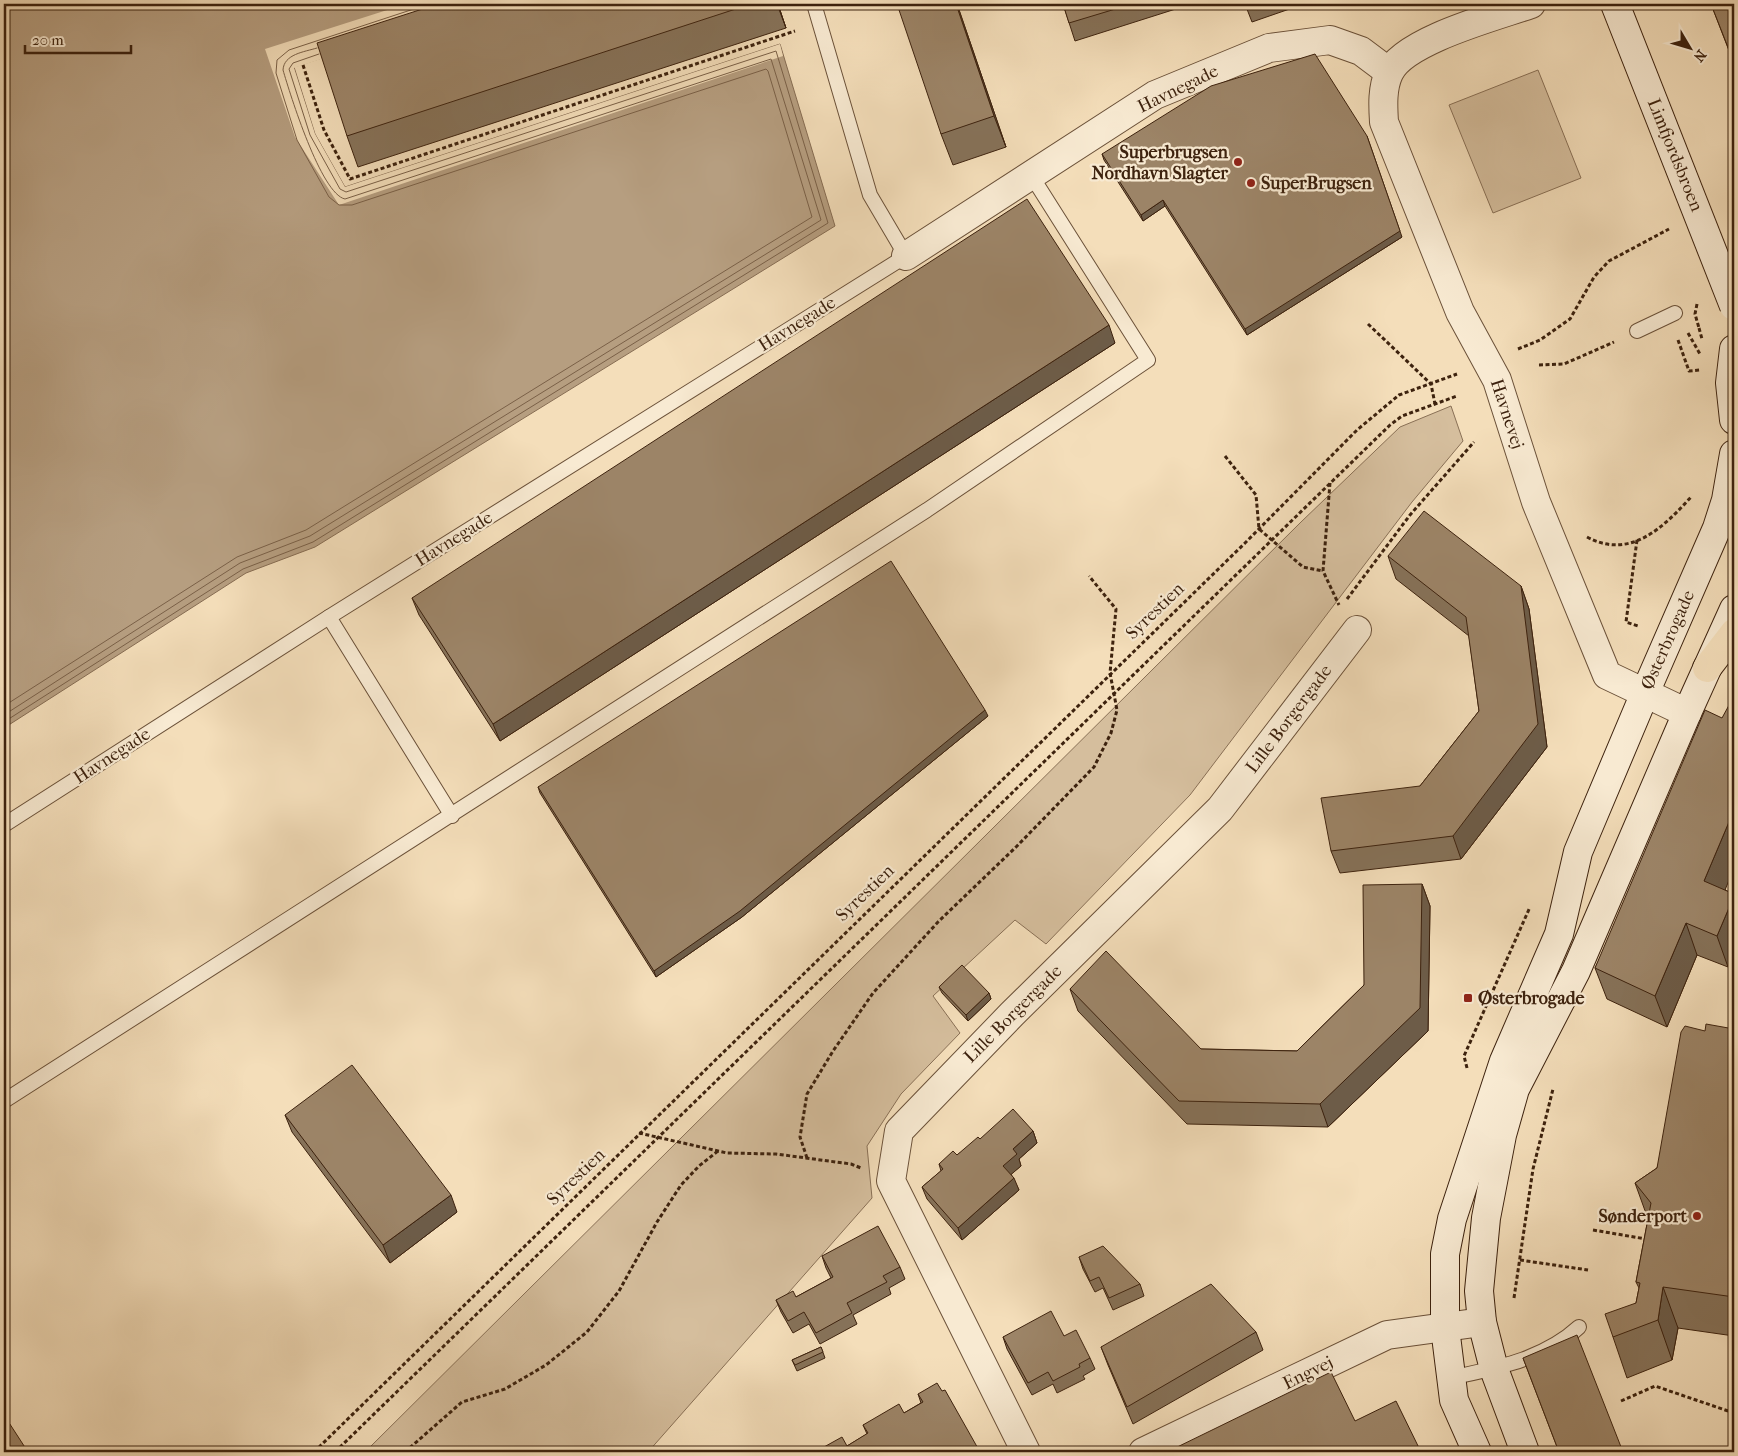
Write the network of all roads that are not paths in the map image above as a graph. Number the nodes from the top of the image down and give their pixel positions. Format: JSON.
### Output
{"nodes":[{"id":1,"x":814,"y":4,"type":"edge"},
{"id":2,"x":1531,"y":4,"type":"edge"},
{"id":3,"x":1615,"y":4,"type":"edge"},
{"id":4,"x":1389,"y":72,"type":"junction"},
{"id":5,"x":1031,"y":175,"type":"junction"},
{"id":6,"x":906,"y":256,"type":"junction"},
{"id":7,"x":1734,"y":306,"type":"edge"},
{"id":8,"x":1672,"y":314,"type":"road end"},
{"id":9,"x":1637,"y":331,"type":"road end"},
{"id":10,"x":1734,"y":349,"type":"edge"},
{"id":11,"x":1734,"y":420,"type":"edge"},
{"id":12,"x":1734,"y":454,"type":"edge"},
{"id":13,"x":1734,"y":609,"type":"edge"},
{"id":14,"x":329,"y":617,"type":"junction"},
{"id":15,"x":1357,"y":630,"type":"dead end"},
{"id":16,"x":1734,"y":633,"type":"edge"},
{"id":17,"x":1707,"y":668,"type":"junction"},
{"id":18,"x":1645,"y":693,"type":"junction"},
{"id":19,"x":1687,"y":713,"type":"junction"},
{"id":20,"x":452,"y":816,"type":"junction"},
{"id":21,"x":4,"y":825,"type":"edge"},
{"id":22,"x":4,"y":1101,"type":"edge"},
{"id":23,"x":1482,"y":1322,"type":"junction"},
{"id":24,"x":1579,"y":1326,"type":"dead end"},
{"id":25,"x":1445,"y":1328,"type":"junction"},
{"id":26,"x":1494,"y":1369,"type":"junction"},
{"id":27,"x":1450,"y":1378,"type":"junction"},
{"id":28,"x":1026,"y":1452,"type":"edge"},
{"id":29,"x":1144,"y":1452,"type":"edge"},
{"id":30,"x":1477,"y":1452,"type":"edge"},
{"id":31,"x":1525,"y":1452,"type":"edge"}],
"edges":[{"from":1,"to":6,"type":"lane"},
{"from":2,"to":4,"type":"street"},
{"from":3,"to":7,"type":"street","name":"Limfjordsbroen","bridge":true},
{"from":4,"to":5,"type":"street","name":"Havnegade"},
{"from":4,"to":18,"type":"street","name":"Havnevej"},
{"from":5,"to":6,"type":"street","name":"Havnegade"},
{"from":5,"to":20,"type":"lane"},
{"from":6,"to":14,"type":"lane","name":"Havnegade"},
{"from":8,"to":9,"type":"lane"},
{"from":10,"to":11,"type":"street"},
{"from":12,"to":18,"type":"street","name":"Østerbrogade"},
{"from":13,"to":17,"type":"street"},
{"from":14,"to":20,"type":"lane"},
{"from":14,"to":21,"type":"lane","name":"Havnegade"},
{"from":15,"to":28,"type":"street","name":"Lille Borgergade"},
{"from":16,"to":17,"type":"main road"},
{"from":17,"to":19,"type":"street"},
{"from":18,"to":19,"type":"street","name":"Havnevej"},
{"from":18,"to":25,"type":"street","name":"Østerbrogade"},
{"from":19,"to":23,"type":"street"},
{"from":20,"to":22,"type":"lane"},
{"from":23,"to":25,"type":"street","name":"Engvej"},
{"from":23,"to":26,"type":"street"},
{"from":24,"to":26,"type":"lane"},
{"from":25,"to":27,"type":"street","name":"Østerbrogade"},
{"from":25,"to":29,"type":"street","name":"Engvej"},
{"from":26,"to":27,"type":"lane"},
{"from":26,"to":31,"type":"street"},
{"from":27,"to":30,"type":"street","name":"Østerbrogade"}]}
